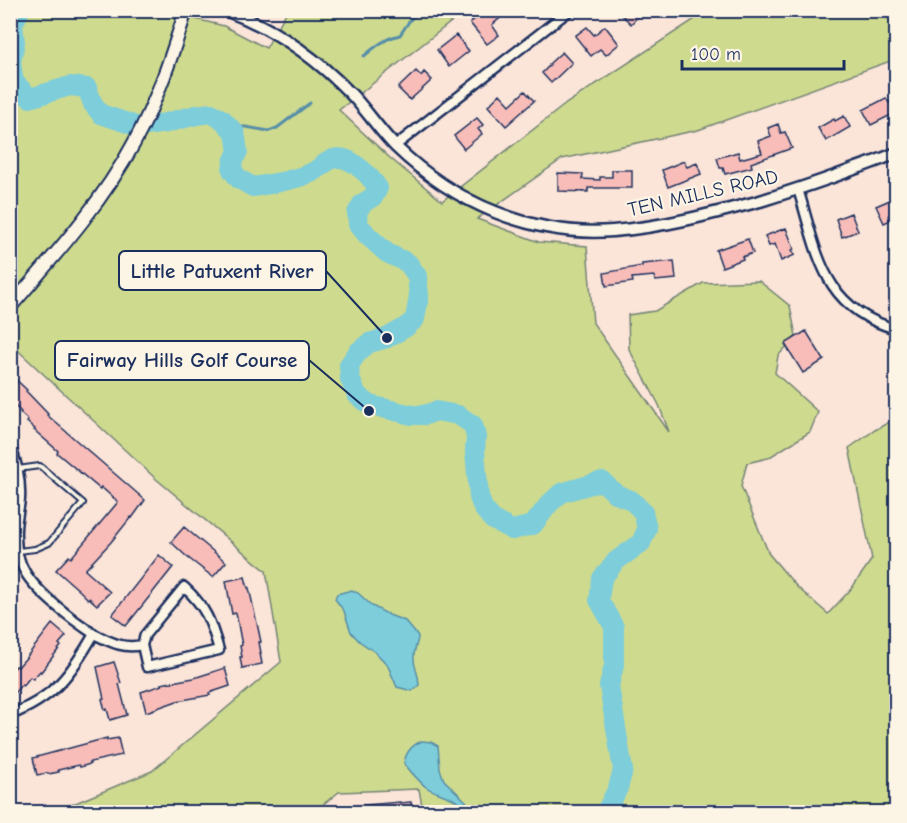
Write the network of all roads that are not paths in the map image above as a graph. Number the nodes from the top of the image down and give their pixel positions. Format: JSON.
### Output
{"nodes":[{"id":1,"x":186,"y":10,"type":"edge"},
{"id":2,"x":225,"y":10,"type":"edge"},
{"id":3,"x":570,"y":10,"type":"edge"},
{"id":4,"x":395,"y":146,"type":"junction"},
{"id":5,"x":897,"y":153,"type":"edge"},
{"id":6,"x":798,"y":189,"type":"junction"},
{"id":7,"x":10,"y":307,"type":"edge"},
{"id":8,"x":897,"y":329,"type":"edge"},
{"id":9,"x":10,"y":445,"type":"edge"},
{"id":10,"x":14,"y":469,"type":"edge"},
{"id":11,"x":14,"y":551,"type":"edge"},
{"id":12,"x":93,"y":634,"type":"junction"},
{"id":13,"x":142,"y":645,"type":"junction"},
{"id":14,"x":10,"y":715,"type":"edge"}],
"edges":[{"from":1,"to":7,"type":"main road"},
{"from":2,"to":4,"type":"street","name":"TEN MILLS ROAD"},
{"from":3,"to":4,"type":"street"},
{"from":4,"to":6,"type":"street","name":"TEN MILLS ROAD"},
{"from":5,"to":6,"type":"street","name":"TEN MILLS ROAD"},
{"from":6,"to":8,"type":"street"},
{"from":9,"to":10,"type":"street"},
{"from":10,"to":11,"type":"street"},
{"from":10,"to":11,"type":"lane"},
{"from":11,"to":12,"type":"street"},
{"from":12,"to":13,"type":"street"},
{"from":12,"to":14,"type":"street"},
{"from":13,"to":13,"type":"street"}]}
